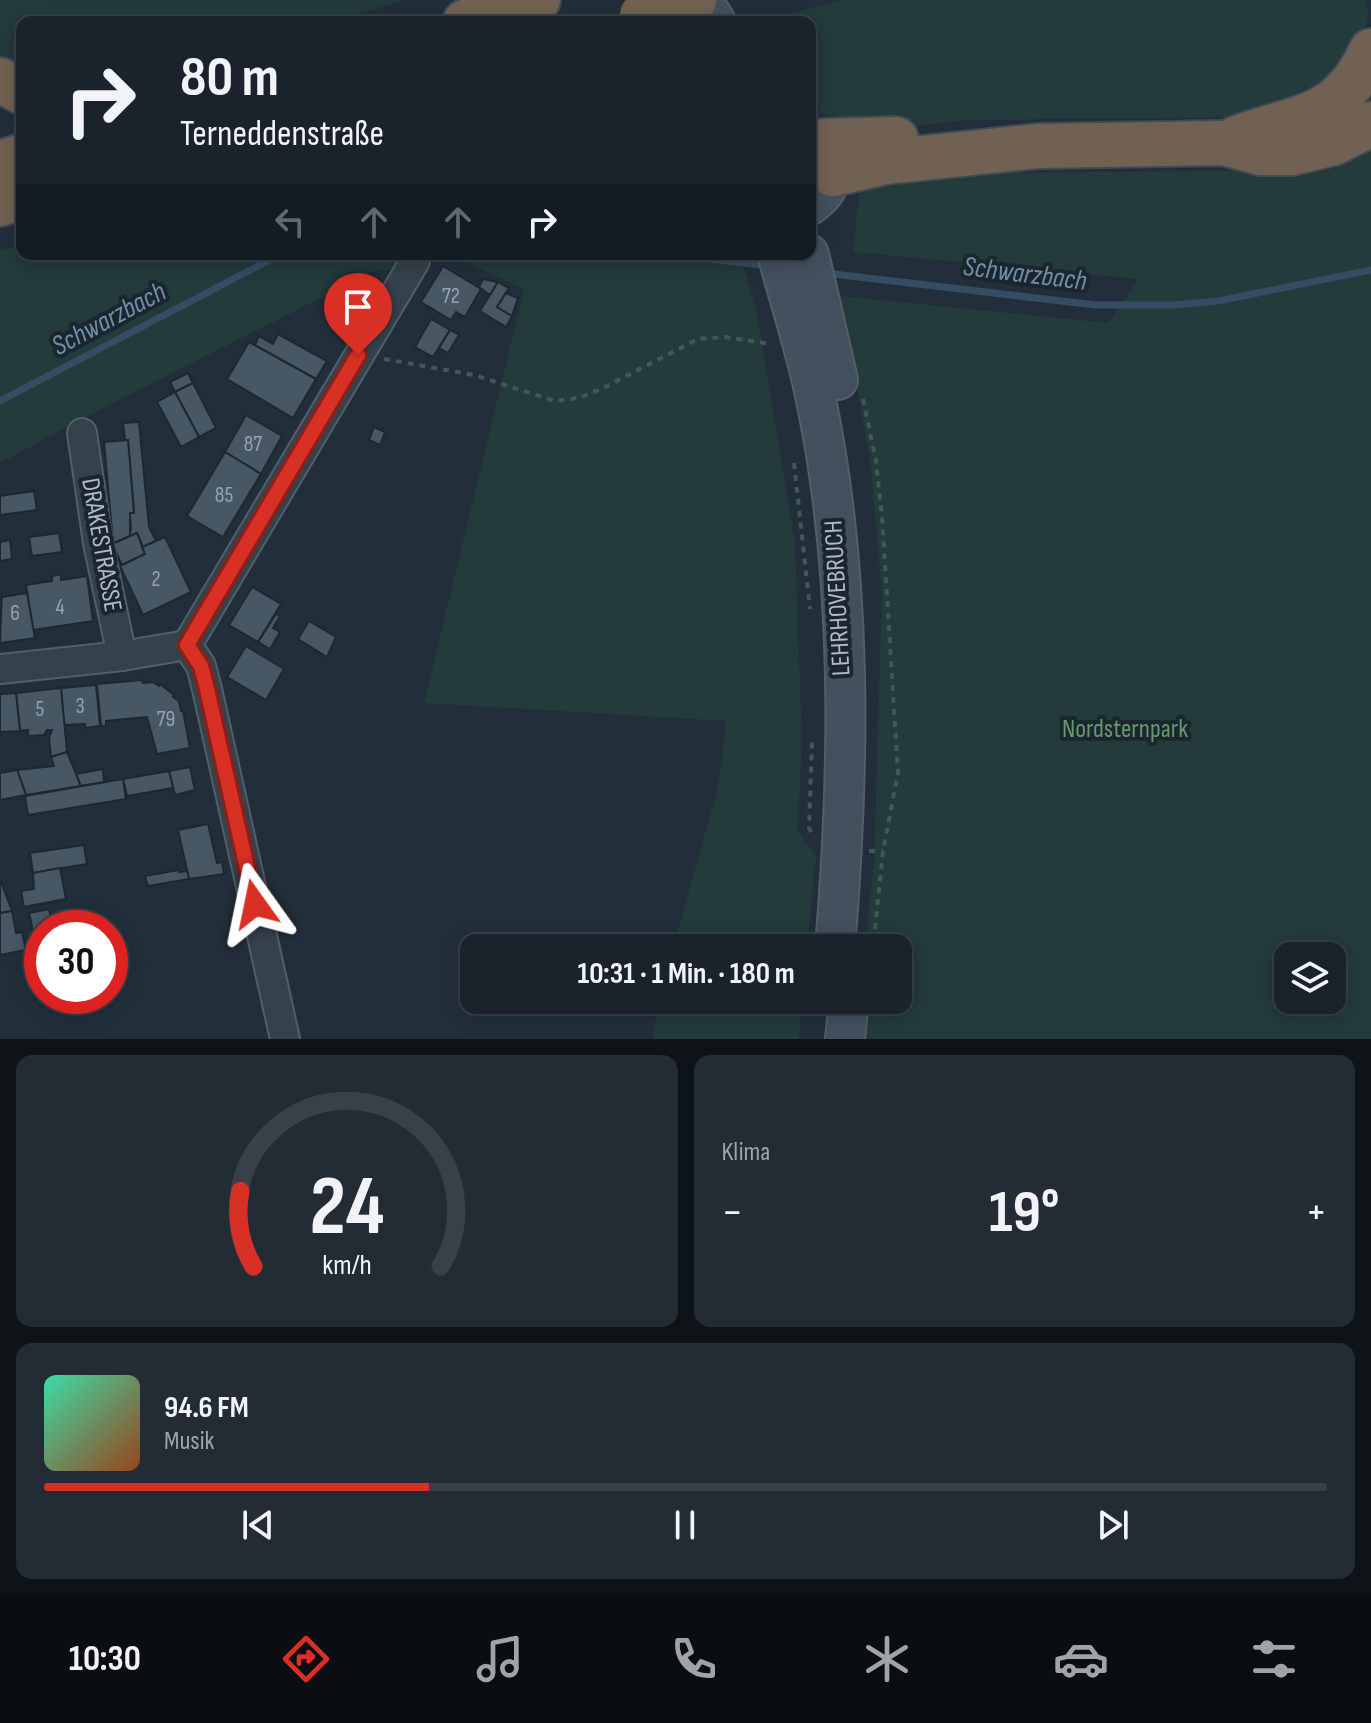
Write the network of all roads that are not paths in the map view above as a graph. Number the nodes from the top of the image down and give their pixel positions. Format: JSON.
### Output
{"nodes":[{"id":1,"x":538,"y":0,"type":"edge"},
{"id":2,"x":694,"y":0,"type":"edge"},
{"id":3,"x":650,"y":15,"type":"edge"},
{"id":4,"x":485,"y":16,"type":"edge"},
{"id":5,"x":1371,"y":51,"type":"edge"},
{"id":6,"x":1371,"y":124,"type":"edge"},
{"id":7,"x":1224,"y":143,"type":"junction"},
{"id":8,"x":819,"y":162,"type":"edge"},
{"id":9,"x":781,"y":260,"type":"edge"},
{"id":10,"x":808,"y":260,"type":"edge"},
{"id":11,"x":415,"y":261,"type":"dead end"},
{"id":12,"x":802,"y":292,"type":"junction"},
{"id":13,"x":82,"y":433,"type":"dead end"},
{"id":14,"x":187,"y":645,"type":"junction"},
{"id":15,"x":122,"y":656,"type":"junction"},
{"id":16,"x":0,"y":669,"type":"edge"},
{"id":17,"x":864,"y":851,"type":"junction"},
{"id":18,"x":839,"y":934,"type":"edge"},
{"id":19,"x":856,"y":934,"type":"edge"},
{"id":20,"x":832,"y":1014,"type":"edge"},
{"id":21,"x":848,"y":1014,"type":"edge"},
{"id":22,"x":285,"y":1039,"type":"edge"},
{"id":23,"x":831,"y":1039,"type":"edge"},
{"id":24,"x":845,"y":1039,"type":"edge"}],
"edges":[{"from":1,"to":4,"type":"highway"},
{"from":2,"to":3,"type":"highway","bridge":true},
{"from":5,"to":7,"type":"highway"},
{"from":6,"to":7,"type":"highway"},
{"from":7,"to":8,"type":"highway"},
{"from":9,"to":12,"type":"street","name":"LEHRHOVEBRUCH"},
{"from":10,"to":12,"type":"street","name":"LEHRHOVEBRUCH"},
{"from":11,"to":14,"type":"street"},
{"from":12,"to":17,"type":"street","name":"LEHRHOVEBRUCH"},
{"from":13,"to":15,"type":"street","name":"DRAKESTRASSE"},
{"from":14,"to":15,"type":"street"},
{"from":14,"to":22,"type":"street"},
{"from":15,"to":16,"type":"street"},
{"from":17,"to":18,"type":"street","name":"LEHRHOVEBRUCH"},
{"from":17,"to":19,"type":"street","name":"LEHRHOVEBRUCH"},
{"from":20,"to":23,"type":"street"},
{"from":21,"to":24,"type":"street"}]}
